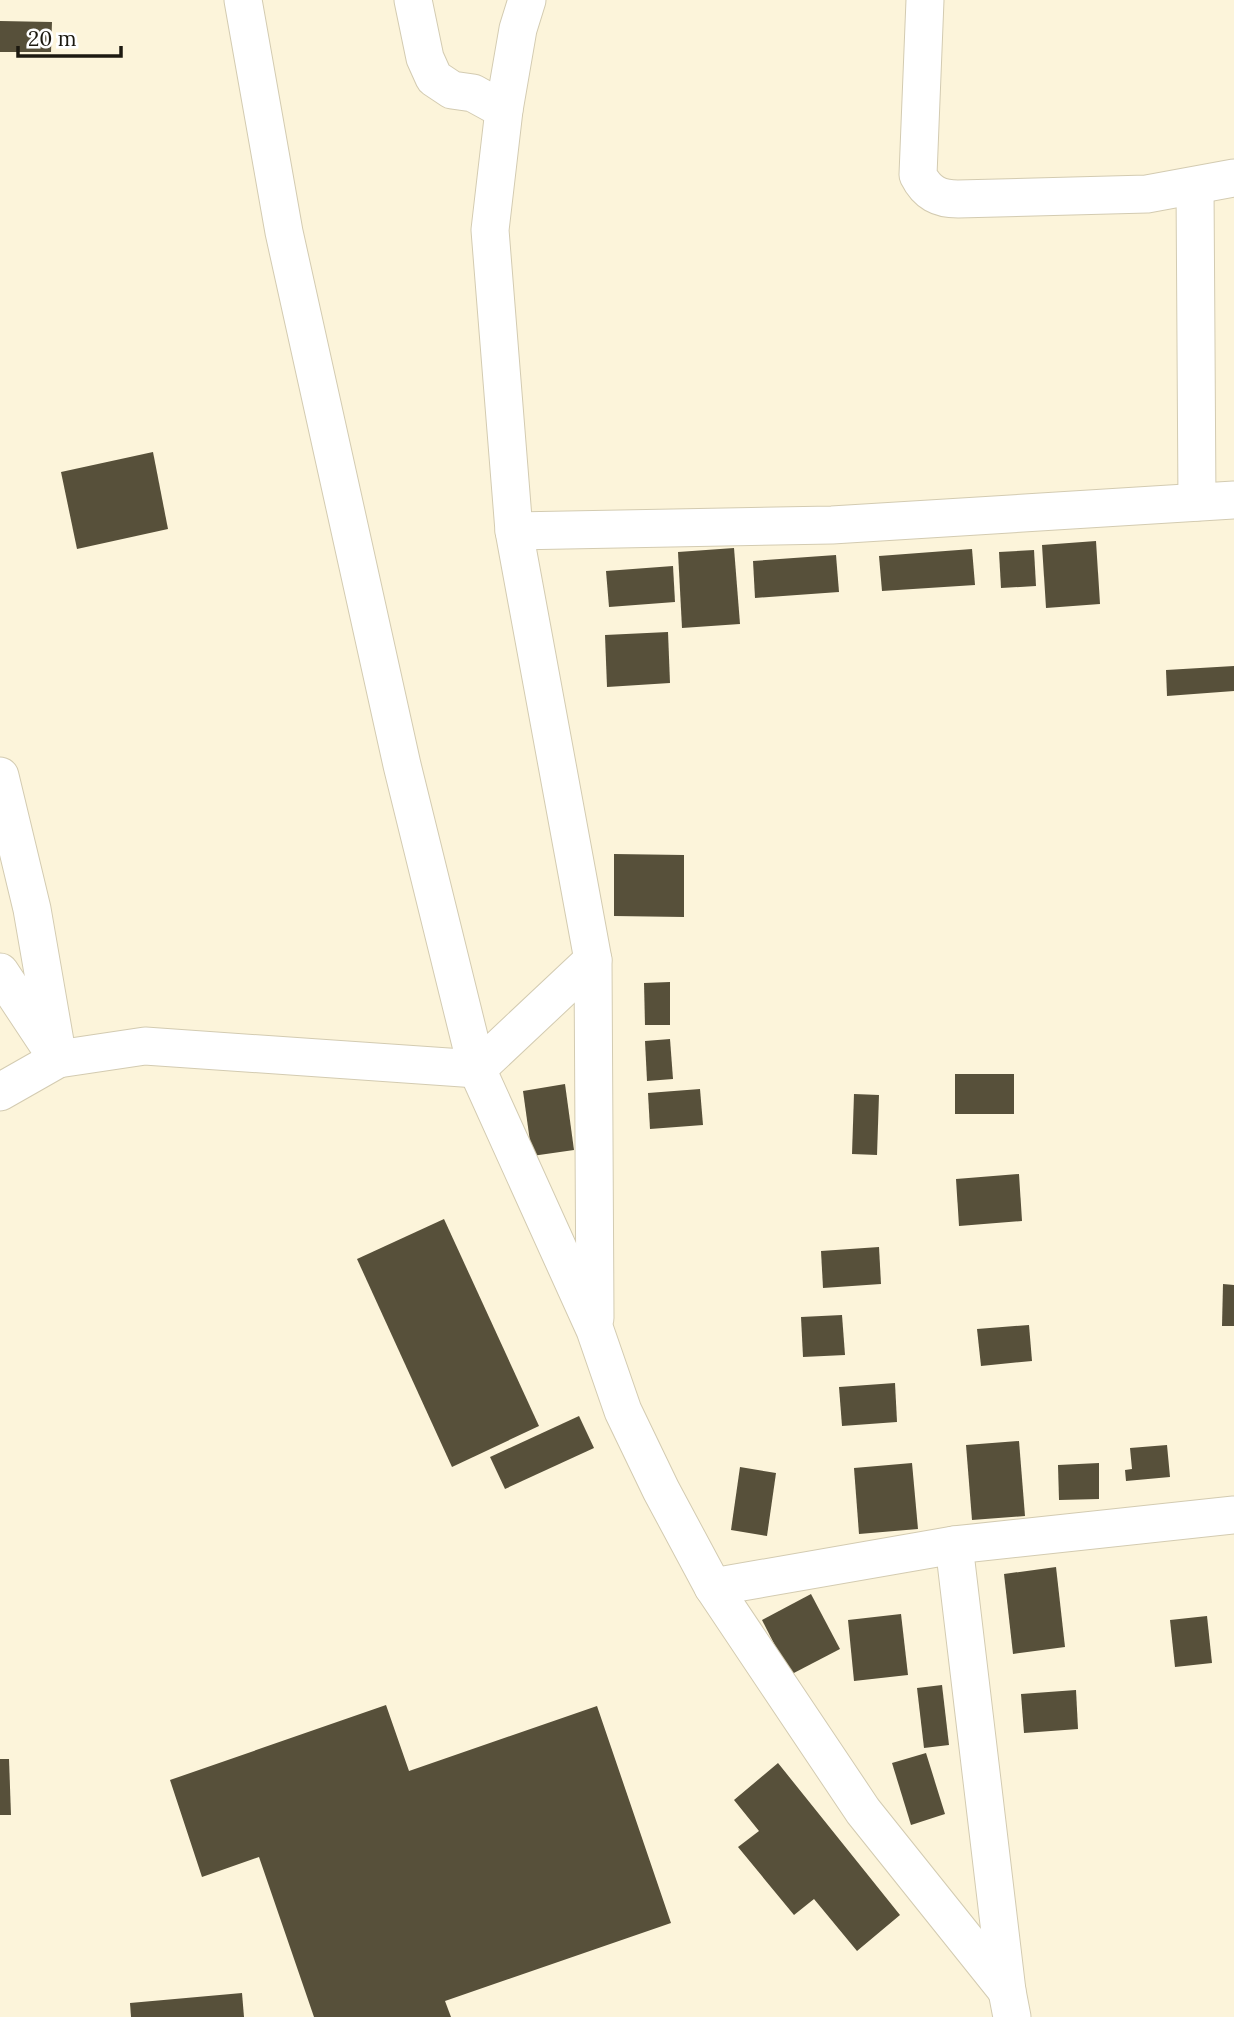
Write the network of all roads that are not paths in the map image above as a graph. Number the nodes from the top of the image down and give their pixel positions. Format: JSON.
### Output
{"nodes":[{"id":1,"x":243,"y":0,"type":"edge"},
{"id":2,"x":413,"y":0,"type":"edge"},
{"id":3,"x":527,"y":0,"type":"edge"},
{"id":4,"x":925,"y":0,"type":"edge"},
{"id":5,"x":504,"y":110,"type":"junction"},
{"id":6,"x":1234,"y":178,"type":"edge"},
{"id":7,"x":1195,"y":186,"type":"junction"},
{"id":8,"x":1234,"y":500,"type":"edge"},
{"id":9,"x":1198,"y":502,"type":"junction"},
{"id":10,"x":514,"y":531,"type":"junction"},
{"id":11,"x":0,"y":776,"type":"edge"},
{"id":12,"x":593,"y":960,"type":"junction"},
{"id":13,"x":0,"y":972,"type":"edge"},
{"id":14,"x":58,"y":1059,"type":"junction"},
{"id":15,"x":477,"y":1069,"type":"junction"},
{"id":16,"x":0,"y":1092,"type":"edge"},
{"id":17,"x":595,"y":1330,"type":"junction"},
{"id":18,"x":1234,"y":1515,"type":"edge"},
{"id":19,"x":954,"y":1545,"type":"junction"},
{"id":20,"x":713,"y":1587,"type":"junction"},
{"id":21,"x":1009,"y":2004,"type":"edge"}],
"edges":[{"from":1,"to":15,"type":"street"},
{"from":2,"to":5,"type":"street"},
{"from":3,"to":5,"type":"street"},
{"from":4,"to":7,"type":"street"},
{"from":5,"to":10,"type":"street"},
{"from":6,"to":7,"type":"street"},
{"from":7,"to":9,"type":"street"},
{"from":8,"to":9,"type":"street"},
{"from":9,"to":10,"type":"street"},
{"from":10,"to":12,"type":"street"},
{"from":11,"to":14,"type":"street"},
{"from":12,"to":15,"type":"street"},
{"from":12,"to":17,"type":"street"},
{"from":13,"to":14,"type":"street"},
{"from":14,"to":15,"type":"street"},
{"from":14,"to":16,"type":"street"},
{"from":15,"to":17,"type":"street"},
{"from":17,"to":20,"type":"street"},
{"from":18,"to":19,"type":"street"},
{"from":19,"to":20,"type":"street"},
{"from":19,"to":21,"type":"street"},
{"from":20,"to":21,"type":"street"}]}
